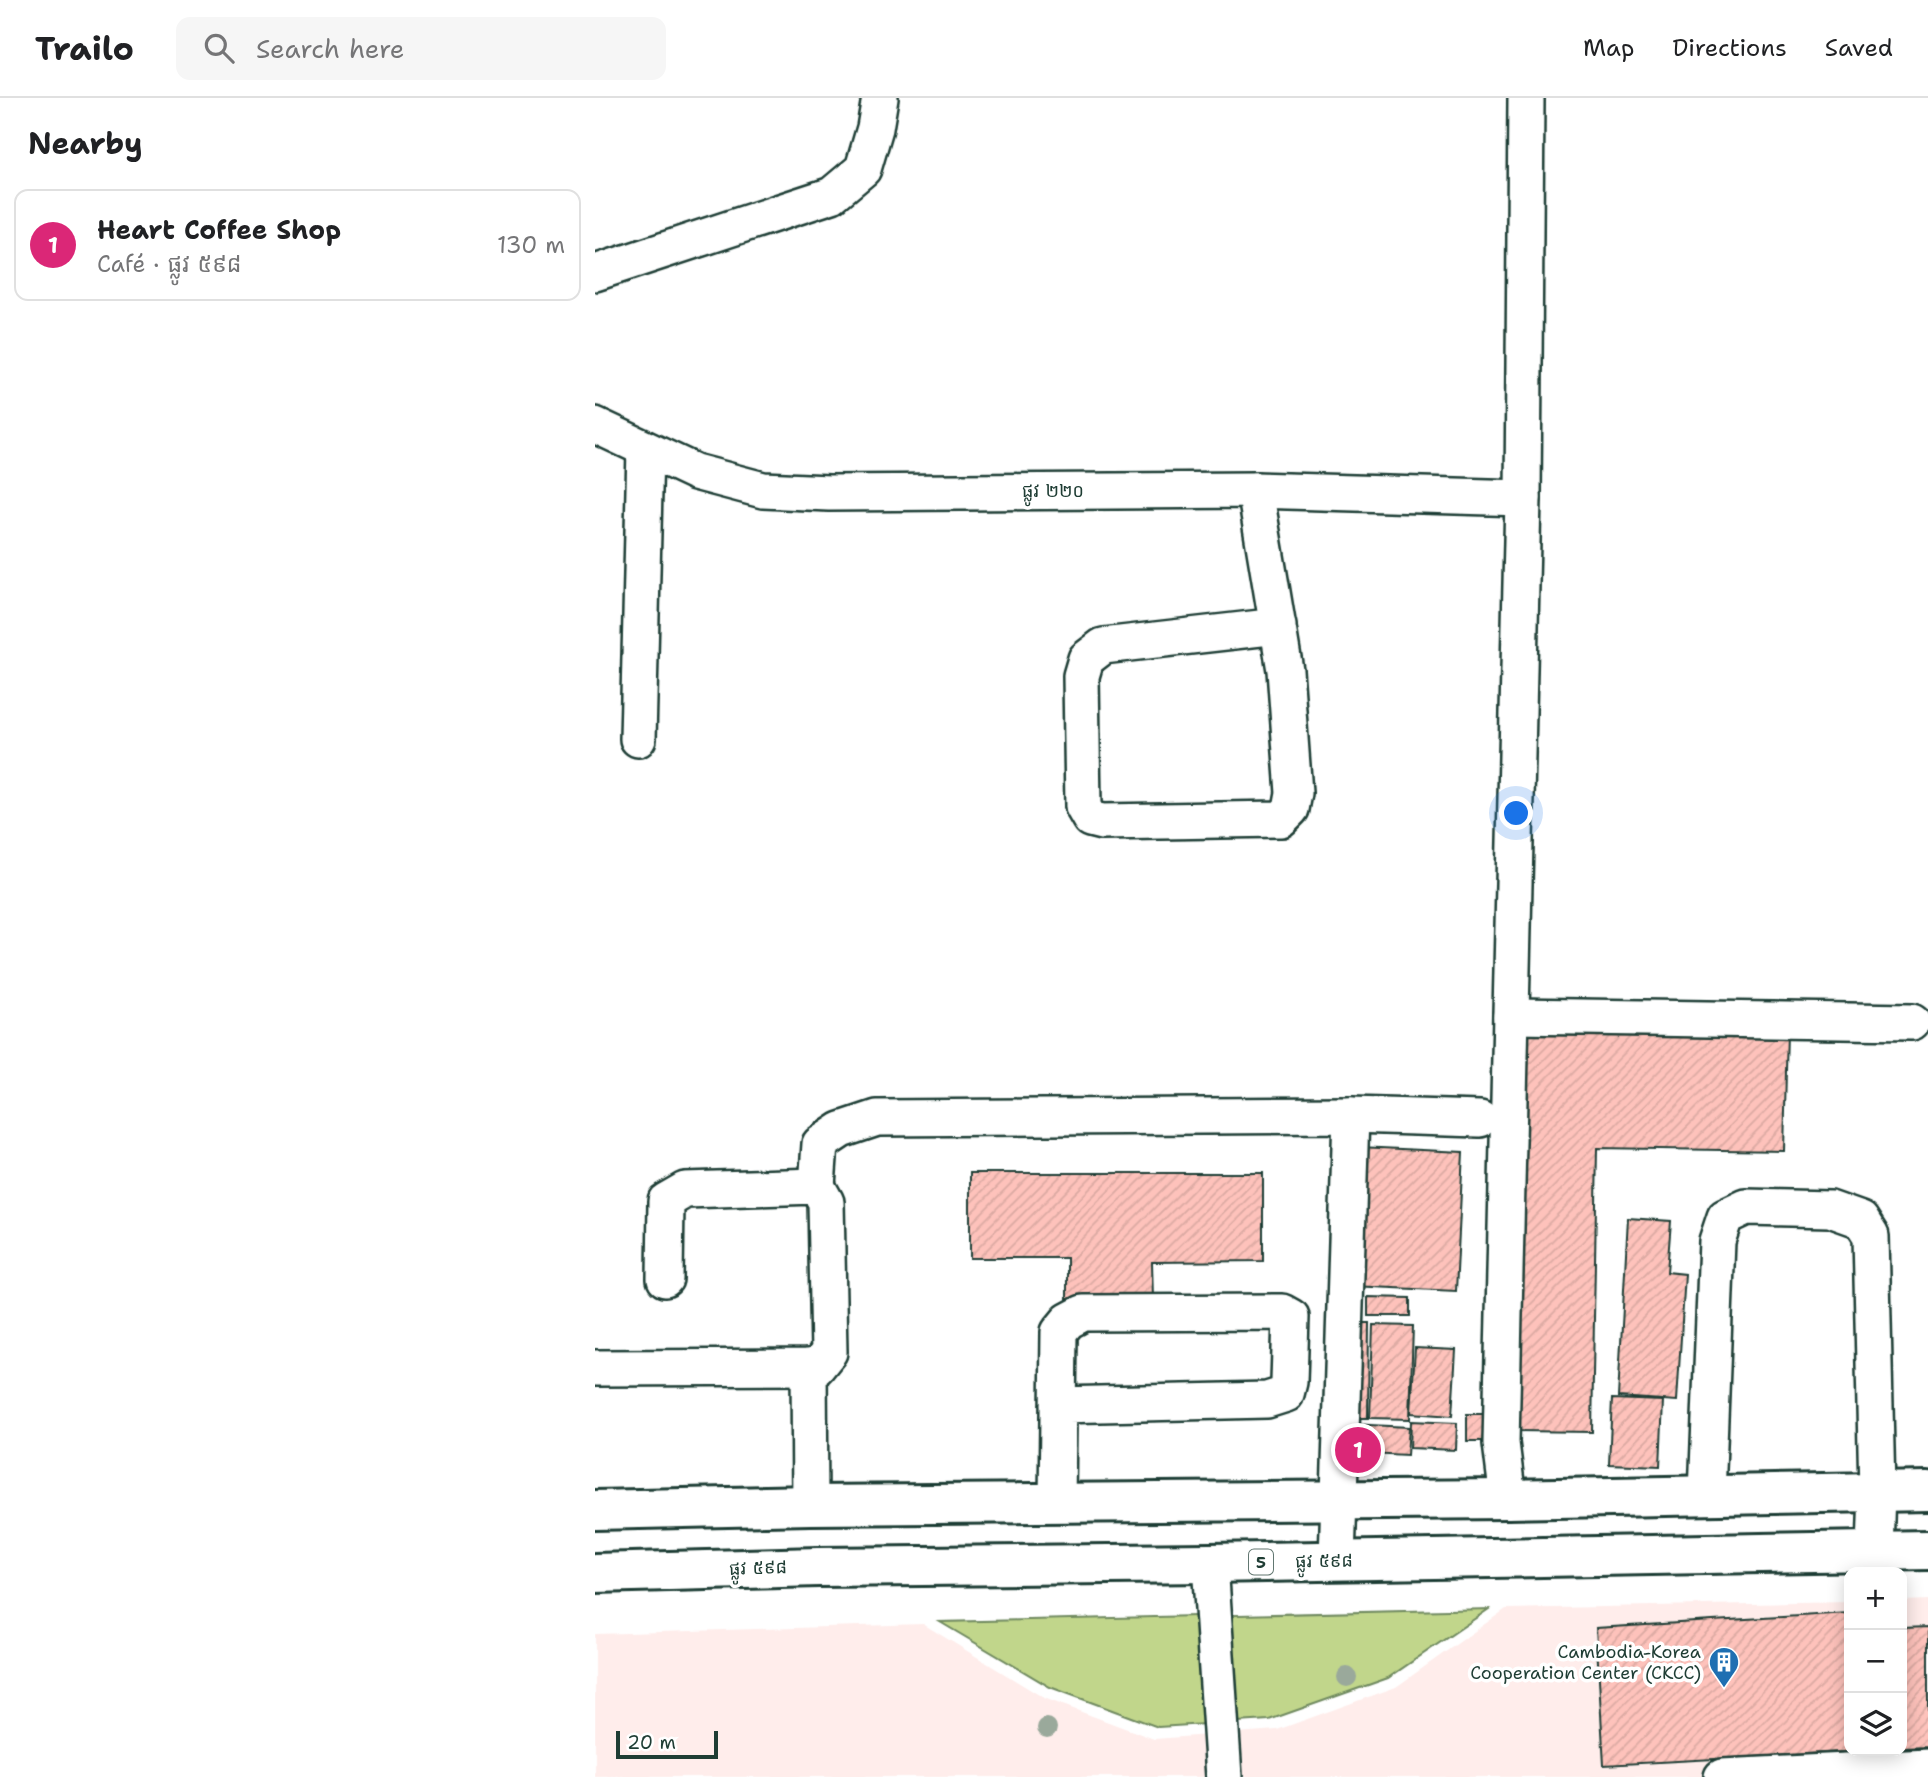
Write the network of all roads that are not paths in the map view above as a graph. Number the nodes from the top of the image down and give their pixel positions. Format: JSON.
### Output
{"nodes":[{"id":1,"x":880,"y":98,"type":"edge"},
{"id":2,"x":1526,"y":98,"type":"edge"},
{"id":3,"x":595,"y":273,"type":"edge"},
{"id":4,"x":595,"y":425,"type":"edge"},
{"id":5,"x":645,"y":449,"type":"junction"},
{"id":6,"x":1255,"y":490,"type":"junction"},
{"id":7,"x":1523,"y":499,"type":"junction"},
{"id":8,"x":1277,"y":626,"type":"junction"},
{"id":9,"x":639,"y":739,"type":"dead end"},
{"id":10,"x":1511,"y":1016,"type":"junction"},
{"id":11,"x":1912,"y":1022,"type":"dead end"},
{"id":12,"x":1351,"y":1115,"type":"junction"},
{"id":13,"x":1480,"y":1119,"type":"dead end"},
{"id":14,"x":817,"y":1186,"type":"junction"},
{"id":15,"x":665,"y":1279,"type":"dead end"},
{"id":16,"x":809,"y":1367,"type":"junction"},
{"id":17,"x":595,"y":1368,"type":"edge"},
{"id":18,"x":1058,"y":1405,"type":"junction"},
{"id":19,"x":1928,"y":1490,"type":"edge"},
{"id":20,"x":1877,"y":1492,"type":"junction"},
{"id":21,"x":1707,"y":1494,"type":"junction"},
{"id":22,"x":1508,"y":1499,"type":"junction"},
{"id":23,"x":1339,"y":1500,"type":"junction"},
{"id":24,"x":1210,"y":1502,"type":"junction"},
{"id":25,"x":1057,"y":1503,"type":"junction"},
{"id":26,"x":810,"y":1505,"type":"junction"},
{"id":27,"x":595,"y":1510,"type":"edge"},
{"id":28,"x":1928,"y":1549,"type":"edge"},
{"id":29,"x":1875,"y":1550,"type":"junction"},
{"id":30,"x":1337,"y":1560,"type":"junction"},
{"id":31,"x":1210,"y":1563,"type":"junction"},
{"id":32,"x":595,"y":1573,"type":"edge"},
{"id":33,"x":1911,"y":1771,"type":"edge"},
{"id":34,"x":1224,"y":1777,"type":"edge"},
{"id":35,"x":1722,"y":1777,"type":"edge"}],
"edges":[{"from":1,"to":3,"type":"lane"},
{"from":2,"to":7,"type":"lane"},
{"from":4,"to":5,"type":"lane","name":"ផ្លូវ ២២០"},
{"from":5,"to":6,"type":"lane","name":"ផ្លូវ ២២០"},
{"from":5,"to":9,"type":"lane"},
{"from":6,"to":7,"type":"lane","name":"ផ្លូវ ២២០"},
{"from":6,"to":8,"type":"lane"},
{"from":7,"to":10,"type":"lane"},
{"from":8,"to":8,"type":"lane"},
{"from":10,"to":11,"type":"lane"},
{"from":10,"to":22,"type":"lane"},
{"from":12,"to":13,"type":"lane"},
{"from":12,"to":14,"type":"lane"},
{"from":12,"to":23,"type":"lane"},
{"from":14,"to":15,"type":"lane"},
{"from":14,"to":16,"type":"lane"},
{"from":16,"to":17,"type":"lane"},
{"from":16,"to":26,"type":"lane"},
{"from":18,"to":18,"type":"lane"},
{"from":18,"to":25,"type":"lane"},
{"from":19,"to":20,"type":"main road"},
{"from":20,"to":21,"type":"main road"},
{"from":20,"to":21,"type":"lane"},
{"from":20,"to":29,"type":"lane"},
{"from":21,"to":22,"type":"main road"},
{"from":22,"to":23,"type":"main road"},
{"from":23,"to":24,"type":"main road"},
{"from":23,"to":30,"type":"lane"},
{"from":24,"to":25,"type":"main road"},
{"from":24,"to":31,"type":"main road"},
{"from":25,"to":26,"type":"main road"},
{"from":26,"to":27,"type":"main road"},
{"from":28,"to":29,"type":"main road","name":"ផ្លូវ ៥៩៨","number":"5"},
{"from":29,"to":30,"type":"main road","name":"ផ្លូវ ៥៩៨","number":"5"},
{"from":30,"to":31,"type":"main road","name":"ផ្លូវ ៥៩៨","number":"5"},
{"from":31,"to":32,"type":"main road","name":"ផ្លូវ ៥៩៨","number":"5"},
{"from":31,"to":34,"type":"lane"},
{"from":33,"to":35,"type":"lane"}]}
